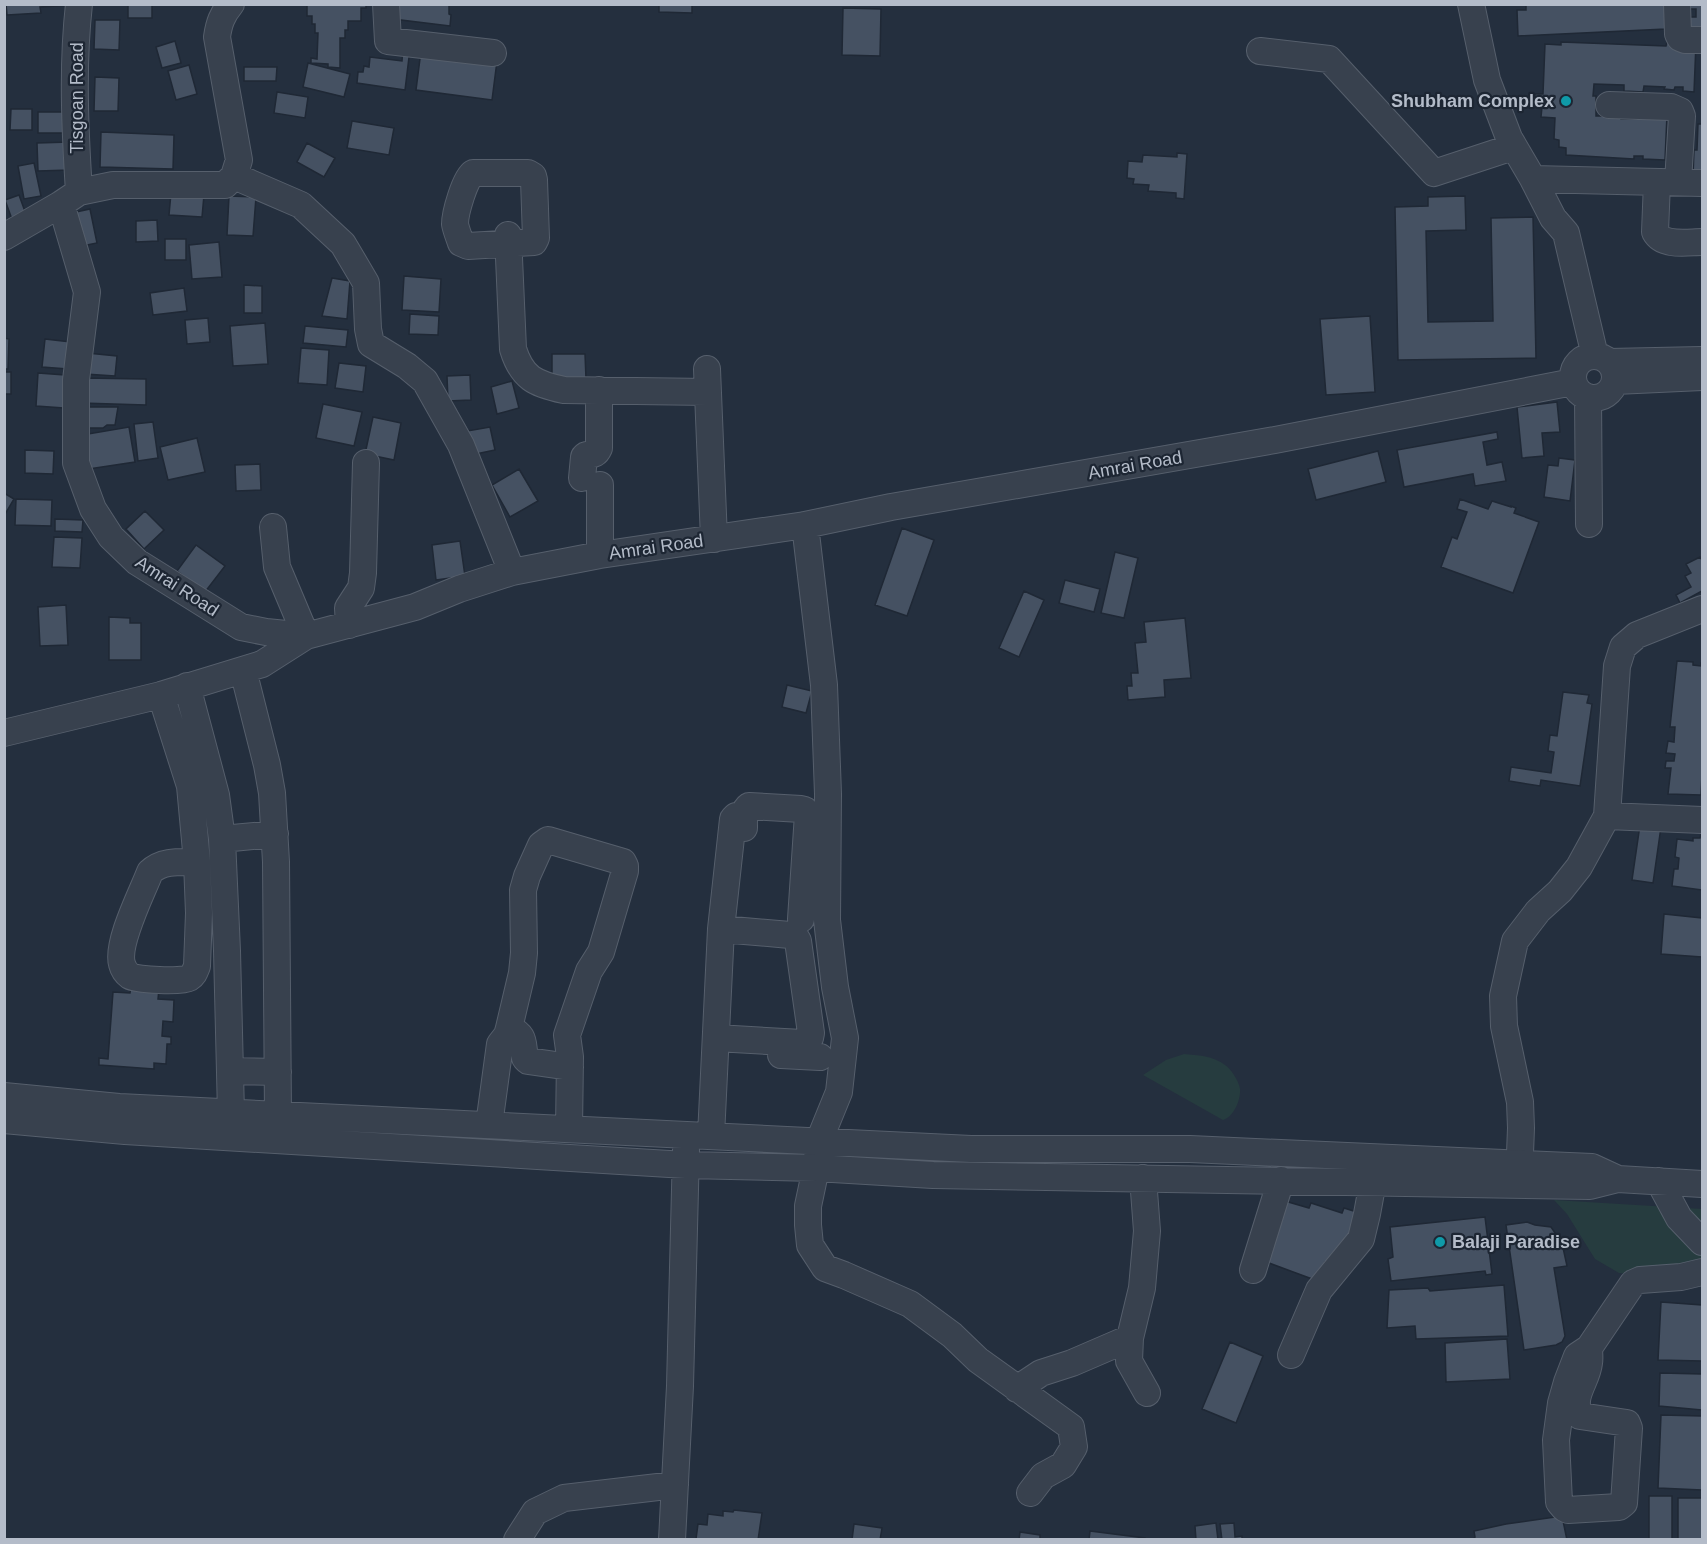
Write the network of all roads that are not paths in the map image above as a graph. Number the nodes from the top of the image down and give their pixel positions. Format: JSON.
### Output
{"nodes":[{"id":1,"x":79,"y":4,"type":"edge"},
{"id":2,"x":231,"y":4,"type":"edge"},
{"id":3,"x":386,"y":4,"type":"edge"},
{"id":4,"x":1471,"y":4,"type":"edge"},
{"id":5,"x":1677,"y":4,"type":"edge"},
{"id":6,"x":1702,"y":40,"type":"edge"},
{"id":7,"x":1260,"y":51,"type":"dead end"},
{"id":8,"x":493,"y":52,"type":"dead end"},
{"id":9,"x":1610,"y":105,"type":"dead end"},
{"id":10,"x":1513,"y":147,"type":"junction"},
{"id":11,"x":234,"y":176,"type":"junction"},
{"id":12,"x":1533,"y":179,"type":"junction"},
{"id":13,"x":1673,"y":185,"type":"edge"},
{"id":14,"x":1702,"y":194,"type":"edge"},
{"id":15,"x":70,"y":198,"type":"junction"},
{"id":16,"x":4,"y":237,"type":"edge"},
{"id":17,"x":508,"y":239,"type":"dead end"},
{"id":18,"x":1702,"y":242,"type":"edge"},
{"id":19,"x":1702,"y":360,"type":"edge"},
{"id":20,"x":1593,"y":373,"type":"junction"},
{"id":21,"x":1702,"y":377,"type":"edge"},
{"id":22,"x":599,"y":390,"type":"junction"},
{"id":23,"x":366,"y":463,"type":"dead end"},
{"id":24,"x":1589,"y":524,"type":"dead end"},
{"id":25,"x":805,"y":525,"type":"junction"},
{"id":26,"x":273,"y":527,"type":"dead end"},
{"id":27,"x":714,"y":539,"type":"junction"},
{"id":28,"x":600,"y":555,"type":"junction"},
{"id":29,"x":512,"y":572,"type":"junction"},
{"id":30,"x":1702,"y":609,"type":"edge"},
{"id":31,"x":349,"y":625,"type":"junction"},
{"id":32,"x":306,"y":636,"type":"junction"},
{"id":33,"x":243,"y":670,"type":"junction"},
{"id":34,"x":187,"y":686,"type":"junction"},
{"id":35,"x":161,"y":695,"type":"junction"},
{"id":36,"x":4,"y":734,"type":"edge"},
{"id":37,"x":1607,"y":816,"type":"junction"},
{"id":38,"x":1702,"y":820,"type":"edge"},
{"id":39,"x":274,"y":834,"type":"junction"},
{"id":40,"x":222,"y":839,"type":"junction"},
{"id":41,"x":197,"y":862,"type":"junction"},
{"id":42,"x":801,"y":918,"type":"junction"},
{"id":43,"x":727,"y":920,"type":"junction"},
{"id":44,"x":828,"y":920,"type":"junction"},
{"id":45,"x":509,"y":1028,"type":"junction"},
{"id":46,"x":716,"y":1044,"type":"junction"},
{"id":47,"x":820,"y":1058,"type":"dead end"},
{"id":48,"x":570,"y":1067,"type":"junction"},
{"id":49,"x":230,"y":1071,"type":"junction"},
{"id":50,"x":278,"y":1072,"type":"junction"},
{"id":51,"x":4,"y":1096,"type":"edge"},
{"id":52,"x":231,"y":1113,"type":"junction"},
{"id":53,"x":278,"y":1115,"type":"junction"},
{"id":54,"x":4,"y":1120,"type":"edge"},
{"id":55,"x":489,"y":1125,"type":"junction"},
{"id":56,"x":569,"y":1129,"type":"junction"},
{"id":57,"x":699,"y":1136,"type":"junction"},
{"id":58,"x":819,"y":1141,"type":"junction"},
{"id":59,"x":935,"y":1147,"type":"junction"},
{"id":60,"x":1377,"y":1156,"type":"junction"},
{"id":61,"x":686,"y":1165,"type":"junction"},
{"id":62,"x":816,"y":1168,"type":"junction"},
{"id":63,"x":1519,"y":1174,"type":"junction"},
{"id":64,"x":933,"y":1175,"type":"junction"},
{"id":65,"x":1143,"y":1178,"type":"junction"},
{"id":66,"x":1281,"y":1180,"type":"junction"},
{"id":67,"x":1373,"y":1181,"type":"junction"},
{"id":68,"x":1659,"y":1181,"type":"junction"},
{"id":69,"x":1702,"y":1184,"type":"edge"},
{"id":70,"x":1702,"y":1242,"type":"edge"},
{"id":71,"x":1253,"y":1270,"type":"dead end"},
{"id":72,"x":1702,"y":1272,"type":"edge"},
{"id":73,"x":1130,"y":1338,"type":"junction"},
{"id":74,"x":1589,"y":1348,"type":"junction"},
{"id":75,"x":1291,"y":1355,"type":"dead end"},
{"id":76,"x":1017,"y":1389,"type":"junction"},
{"id":77,"x":1147,"y":1393,"type":"dead end"},
{"id":78,"x":675,"y":1485,"type":"junction"},
{"id":79,"x":1030,"y":1493,"type":"dead end"},
{"id":80,"x":517,"y":1539,"type":"edge"},
{"id":81,"x":672,"y":1539,"type":"edge"}],
"edges":[{"from":1,"to":15,"type":"street","name":"Tisgoan Road"},
{"from":2,"to":11,"type":"street"},
{"from":3,"to":8,"type":"street"},
{"from":4,"to":10,"type":"street"},
{"from":5,"to":6,"type":"street"},
{"from":7,"to":10,"type":"street"},
{"from":9,"to":13,"type":"street"},
{"from":10,"to":12,"type":"street"},
{"from":11,"to":15,"type":"street"},
{"from":11,"to":29,"type":"street"},
{"from":12,"to":13,"type":"street"},
{"from":12,"to":20,"type":"street"},
{"from":13,"to":14,"type":"street"},
{"from":13,"to":18,"type":"street"},
{"from":15,"to":16,"type":"street"},
{"from":15,"to":32,"type":"street","name":"Amrai Road"},
{"from":17,"to":22,"type":"street"},
{"from":19,"to":20,"type":"street"},
{"from":20,"to":21,"type":"street"},
{"from":20,"to":24,"type":"street"},
{"from":20,"to":25,"type":"street","name":"Amrai Road"},
{"from":22,"to":27,"type":"street"},
{"from":22,"to":28,"type":"street"},
{"from":23,"to":31,"type":"street"},
{"from":25,"to":27,"type":"street","name":"Amrai Road"},
{"from":25,"to":44,"type":"street"},
{"from":26,"to":32,"type":"street"},
{"from":27,"to":28,"type":"street","name":"Amrai Road"},
{"from":28,"to":29,"type":"street","name":"Amrai Road"},
{"from":29,"to":31,"type":"street","name":"Amrai Road"},
{"from":30,"to":37,"type":"street"},
{"from":31,"to":32,"type":"street","name":"Amrai Road"},
{"from":32,"to":33,"type":"street"},
{"from":33,"to":34,"type":"street"},
{"from":33,"to":39,"type":"street"},
{"from":34,"to":35,"type":"street"},
{"from":34,"to":40,"type":"street"},
{"from":35,"to":36,"type":"street"},
{"from":35,"to":41,"type":"street"},
{"from":37,"to":38,"type":"street"},
{"from":37,"to":63,"type":"street"},
{"from":39,"to":40,"type":"street"},
{"from":39,"to":50,"type":"street"},
{"from":40,"to":49,"type":"street"},
{"from":41,"to":41,"type":"street"},
{"from":42,"to":43,"type":"street"},
{"from":42,"to":43,"type":"street"},
{"from":42,"to":44,"type":"street"},
{"from":43,"to":46,"type":"street"},
{"from":43,"to":46,"type":"street"},
{"from":44,"to":58,"type":"street"},
{"from":45,"to":48,"type":"street"},
{"from":45,"to":48,"type":"street"},
{"from":45,"to":55,"type":"street"},
{"from":46,"to":47,"type":"street"},
{"from":46,"to":57,"type":"street"},
{"from":48,"to":56,"type":"street"},
{"from":49,"to":50,"type":"street"},
{"from":49,"to":52,"type":"street"},
{"from":50,"to":53,"type":"street"},
{"from":51,"to":52,"type":"street"},
{"from":52,"to":53,"type":"street"},
{"from":53,"to":55,"type":"street"},
{"from":54,"to":61,"type":"street"},
{"from":55,"to":56,"type":"street"},
{"from":56,"to":57,"type":"street"},
{"from":57,"to":58,"type":"street"},
{"from":57,"to":61,"type":"street"},
{"from":58,"to":59,"type":"street"},
{"from":58,"to":62,"type":"street"},
{"from":59,"to":60,"type":"street"},
{"from":59,"to":64,"type":"street"},
{"from":60,"to":63,"type":"street"},
{"from":60,"to":67,"type":"street"},
{"from":61,"to":62,"type":"street"},
{"from":61,"to":78,"type":"street"},
{"from":62,"to":64,"type":"street"},
{"from":62,"to":76,"type":"street"},
{"from":63,"to":67,"type":"street"},
{"from":63,"to":68,"type":"street"},
{"from":64,"to":65,"type":"street"},
{"from":65,"to":66,"type":"street"},
{"from":65,"to":73,"type":"street"},
{"from":66,"to":67,"type":"street"},
{"from":66,"to":71,"type":"street"},
{"from":67,"to":75,"type":"street"},
{"from":68,"to":69,"type":"street"},
{"from":68,"to":70,"type":"street"},
{"from":72,"to":74,"type":"street"},
{"from":73,"to":76,"type":"street"},
{"from":73,"to":77,"type":"street"},
{"from":74,"to":74,"type":"street"},
{"from":76,"to":79,"type":"street"},
{"from":78,"to":80,"type":"street"},
{"from":78,"to":81,"type":"street"}]}
